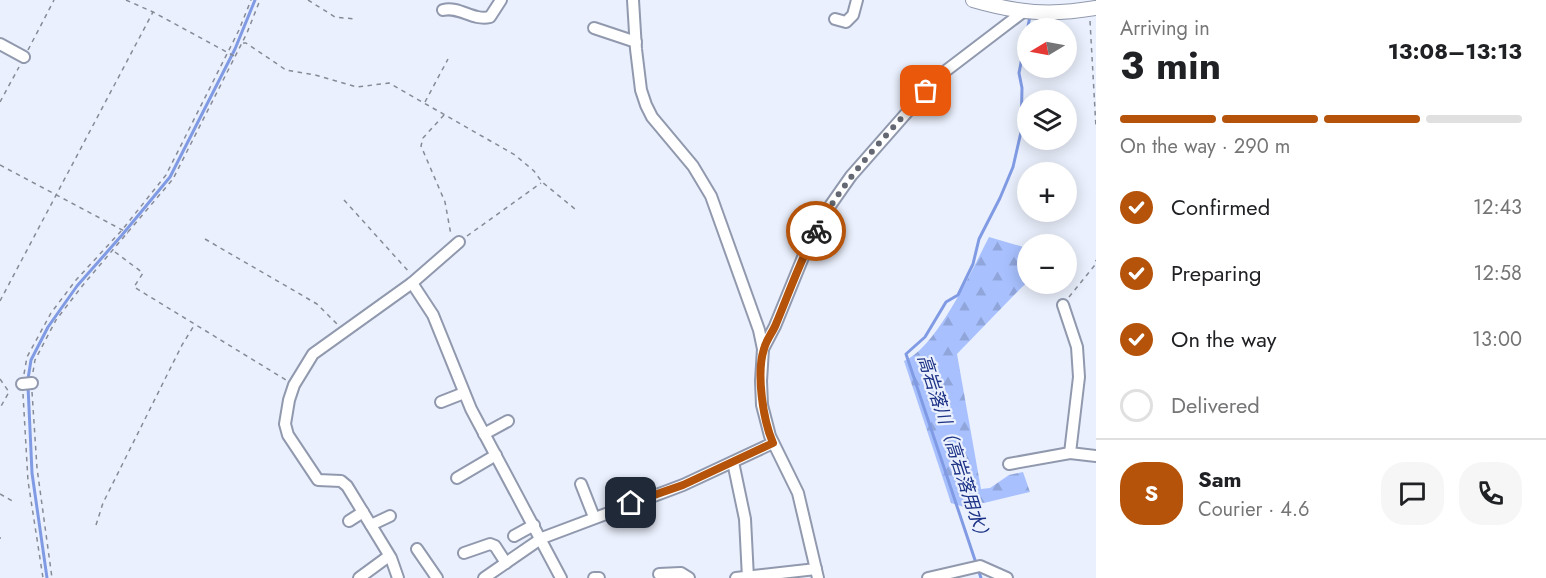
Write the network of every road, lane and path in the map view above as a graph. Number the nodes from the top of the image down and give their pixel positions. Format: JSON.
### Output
{"nodes":[{"id":1,"x":126,"y":0,"type":"edge"},
{"id":2,"x":251,"y":0,"type":"edge"},
{"id":3,"x":260,"y":0,"type":"edge"},
{"id":4,"x":308,"y":0,"type":"edge"},
{"id":5,"x":501,"y":0,"type":"edge"},
{"id":6,"x":633,"y":0,"type":"edge"},
{"id":7,"x":857,"y":0,"type":"edge"},
{"id":8,"x":973,"y":0,"type":"edge"},
{"id":9,"x":1093,"y":9,"type":"edge"},
{"id":10,"x":443,"y":10,"type":"dead end"},
{"id":11,"x":153,"y":12,"type":"junction"},
{"id":12,"x":1023,"y":12,"type":"junction"},
{"id":13,"x":354,"y":19,"type":"dead end"},
{"id":14,"x":835,"y":19,"type":"dead end"},
{"id":15,"x":594,"y":28,"type":"dead end"},
{"id":16,"x":636,"y":42,"type":"junction"},
{"id":17,"x":242,"y":43,"type":"junction"},
{"id":18,"x":0,"y":44,"type":"edge"},
{"id":19,"x":228,"y":52,"type":"junction"},
{"id":20,"x":235,"y":56,"type":"junction"},
{"id":21,"x":24,"y":57,"type":"dead end"},
{"id":22,"x":448,"y":59,"type":"dead end"},
{"id":23,"x":425,"y":102,"type":"junction"},
{"id":24,"x":444,"y":114,"type":"junction"},
{"id":25,"x":1096,"y":128,"type":"edge"},
{"id":26,"x":0,"y":165,"type":"edge"},
{"id":27,"x":542,"y":182,"type":"junction"},
{"id":28,"x":56,"y":195,"type":"junction"},
{"id":29,"x":344,"y":200,"type":"dead end"},
{"id":30,"x":575,"y":209,"type":"dead end"},
{"id":31,"x":122,"y":230,"type":"junction"},
{"id":32,"x":129,"y":234,"type":"junction"},
{"id":33,"x":206,"y":238,"type":"dead end"},
{"id":34,"x":457,"y":244,"type":"junction"},
{"id":35,"x":114,"y":250,"type":"junction"},
{"id":36,"x":1096,"y":260,"type":"edge"},
{"id":37,"x":414,"y":281,"type":"junction"},
{"id":38,"x":0,"y":301,"type":"edge"},
{"id":39,"x":1063,"y":305,"type":"joint"},
{"id":40,"x":195,"y":324,"type":"junction"},
{"id":41,"x":344,"y":331,"type":"junction"},
{"id":42,"x":763,"y":349,"type":"junction"},
{"id":43,"x":0,"y":379,"type":"edge"},
{"id":44,"x":27,"y":384,"type":"junction"},
{"id":45,"x":294,"y":385,"type":"junction"},
{"id":46,"x":464,"y":393,"type":"junction"},
{"id":47,"x":441,"y":402,"type":"dead end"},
{"id":48,"x":0,"y":408,"type":"edge"},
{"id":49,"x":508,"y":421,"type":"dead end"},
{"id":50,"x":484,"y":434,"type":"junction"},
{"id":51,"x":773,"y":443,"type":"junction"},
{"id":52,"x":1070,"y":453,"type":"junction"},
{"id":53,"x":496,"y":455,"type":"junction"},
{"id":54,"x":1096,"y":456,"type":"edge"},
{"id":55,"x":733,"y":462,"type":"junction"},
{"id":56,"x":1009,"y":464,"type":"dead end"},
{"id":57,"x":457,"y":478,"type":"dead end"},
{"id":58,"x":581,"y":484,"type":"dead end"},
{"id":59,"x":0,"y":494,"type":"edge"},
{"id":60,"x":14,"y":502,"type":"dead end"},
{"id":61,"x":363,"y":512,"type":"junction"},
{"id":62,"x":390,"y":516,"type":"dead end"},
{"id":63,"x":594,"y":517,"type":"junction"},
{"id":64,"x":349,"y":521,"type":"dead end"},
{"id":65,"x":96,"y":525,"type":"dead end"},
{"id":66,"x":371,"y":525,"type":"junction"},
{"id":67,"x":534,"y":525,"type":"junction"},
{"id":68,"x":514,"y":536,"type":"dead end"},
{"id":69,"x":542,"y":538,"type":"junction"},
{"id":70,"x":417,"y":549,"type":"dead end"},
{"id":71,"x":465,"y":553,"type":"dead end"},
{"id":72,"x":389,"y":556,"type":"junction"},
{"id":73,"x":503,"y":565,"type":"junction"},
{"id":74,"x":659,"y":574,"type":"dead end"},
{"id":75,"x":817,"y":574,"type":"edge"},
{"id":76,"x":942,"y":576,"type":"edge"},
{"id":77,"x":748,"y":577,"type":"edge"},
{"id":78,"x":43,"y":578,"type":"edge"},
{"id":79,"x":52,"y":578,"type":"edge"},
{"id":80,"x":359,"y":578,"type":"edge"},
{"id":81,"x":398,"y":578,"type":"edge"},
{"id":82,"x":437,"y":578,"type":"edge"},
{"id":83,"x":484,"y":578,"type":"edge"},
{"id":84,"x":506,"y":578,"type":"edge"},
{"id":85,"x":561,"y":578,"type":"edge"},
{"id":86,"x":594,"y":578,"type":"edge"},
{"id":87,"x":599,"y":578,"type":"edge"},
{"id":88,"x":689,"y":578,"type":"edge"},
{"id":89,"x":736,"y":578,"type":"edge"},
{"id":90,"x":928,"y":578,"type":"edge"},
{"id":91,"x":1007,"y":578,"type":"edge"}],
"edges":[{"from":1,"to":11,"type":"path"},
{"from":2,"to":19,"type":"path"},
{"from":3,"to":17,"type":"path"},
{"from":4,"to":13,"type":"path"},
{"from":5,"to":10,"type":"street"},
{"from":6,"to":16,"type":"street"},
{"from":7,"to":14,"type":"street"},
{"from":8,"to":12,"type":"main road"},
{"from":9,"to":12,"type":"main road"},
{"from":9,"to":25,"type":"path"},
{"from":11,"to":19,"type":"path"},
{"from":11,"to":28,"type":"path"},
{"from":12,"to":42,"type":"street"},
{"from":15,"to":16,"type":"street"},
{"from":16,"to":42,"type":"street"},
{"from":17,"to":20,"type":"path"},
{"from":17,"to":23,"type":"path"},
{"from":18,"to":21,"type":"street"},
{"from":19,"to":20,"type":"path"},
{"from":19,"to":31,"type":"path"},
{"from":20,"to":32,"type":"path"},
{"from":22,"to":23,"type":"path"},
{"from":23,"to":24,"type":"path"},
{"from":24,"to":27,"type":"path"},
{"from":24,"to":34,"type":"path"},
{"from":26,"to":28,"type":"path"},
{"from":27,"to":30,"type":"path"},
{"from":27,"to":34,"type":"path"},
{"from":28,"to":31,"type":"path"},
{"from":28,"to":38,"type":"path"},
{"from":29,"to":37,"type":"path"},
{"from":31,"to":32,"type":"path"},
{"from":31,"to":44,"type":"path"},
{"from":32,"to":35,"type":"path"},
{"from":33,"to":41,"type":"path"},
{"from":34,"to":37,"type":"street"},
{"from":35,"to":40,"type":"path"},
{"from":35,"to":44,"type":"path"},
{"from":36,"to":39,"type":"path"},
{"from":37,"to":41,"type":"street"},
{"from":37,"to":46,"type":"street"},
{"from":39,"to":52,"type":"street"},
{"from":40,"to":45,"type":"path"},
{"from":40,"to":65,"type":"path"},
{"from":41,"to":45,"type":"street"},
{"from":42,"to":51,"type":"street"},
{"from":43,"to":48,"type":"path"},
{"from":44,"to":78,"type":"path"},
{"from":44,"to":79,"type":"path"},
{"from":45,"to":61,"type":"street"},
{"from":46,"to":47,"type":"street"},
{"from":46,"to":50,"type":"street"},
{"from":49,"to":50,"type":"street"},
{"from":50,"to":53,"type":"street"},
{"from":51,"to":55,"type":"street"},
{"from":51,"to":75,"type":"street"},
{"from":52,"to":54,"type":"street"},
{"from":52,"to":56,"type":"street"},
{"from":53,"to":57,"type":"street"},
{"from":53,"to":67,"type":"street"},
{"from":55,"to":63,"type":"street"},
{"from":55,"to":77,"type":"street"},
{"from":58,"to":63,"type":"street"},
{"from":59,"to":60,"type":"path"},
{"from":61,"to":64,"type":"street"},
{"from":61,"to":66,"type":"street"},
{"from":62,"to":66,"type":"street"},
{"from":63,"to":69,"type":"street"},
{"from":66,"to":72,"type":"street"},
{"from":67,"to":68,"type":"street"},
{"from":67,"to":69,"type":"street"},
{"from":69,"to":73,"type":"street"},
{"from":69,"to":85,"type":"street"},
{"from":70,"to":82,"type":"street"},
{"from":71,"to":73,"type":"street"},
{"from":72,"to":80,"type":"street"},
{"from":72,"to":81,"type":"street"},
{"from":73,"to":83,"type":"street"},
{"from":73,"to":84,"type":"street"},
{"from":74,"to":88,"type":"street"},
{"from":75,"to":77,"type":"street"},
{"from":76,"to":90,"type":"street"},
{"from":76,"to":91,"type":"street"},
{"from":77,"to":89,"type":"street"},
{"from":86,"to":87,"type":"street"}]}
